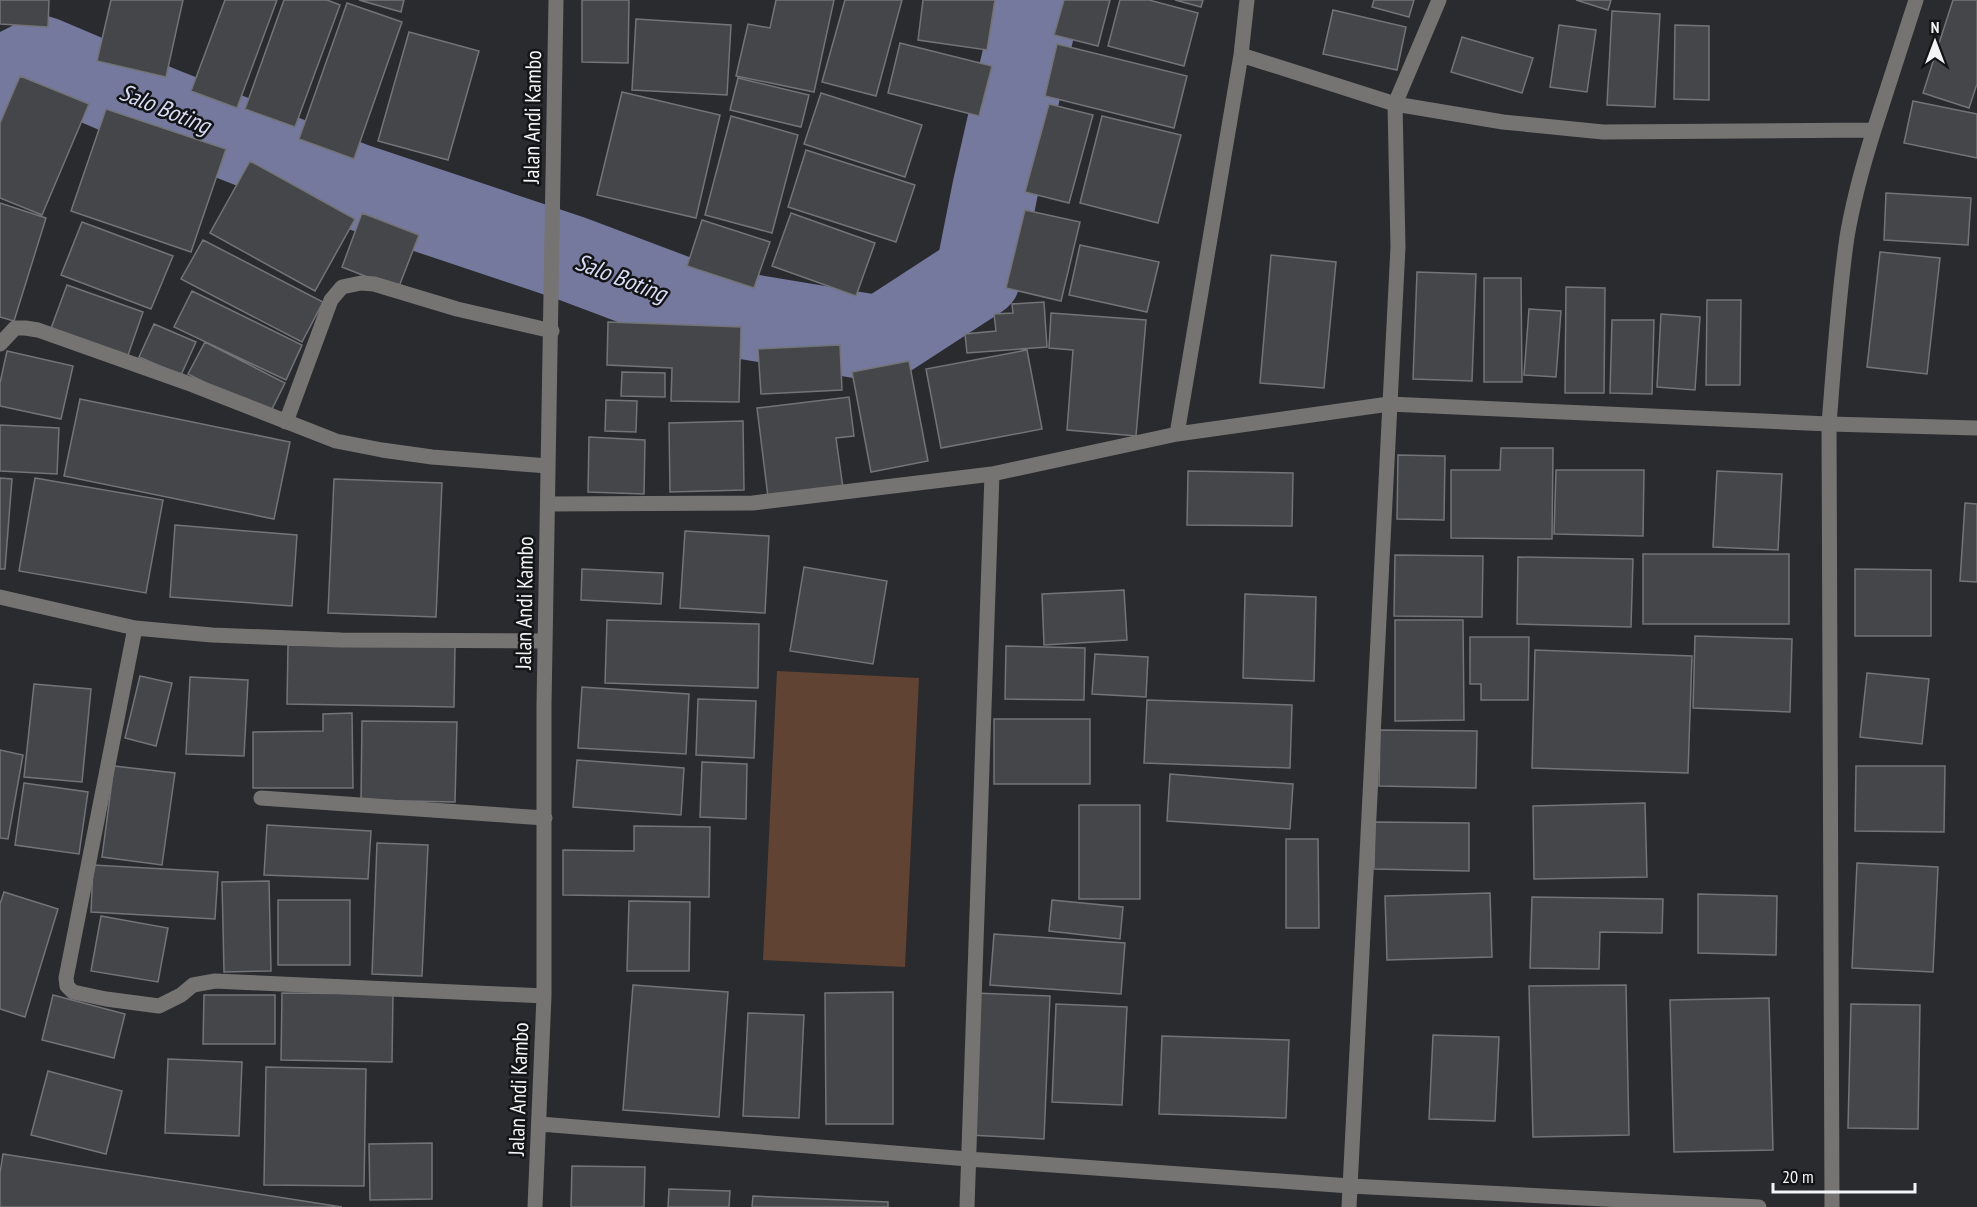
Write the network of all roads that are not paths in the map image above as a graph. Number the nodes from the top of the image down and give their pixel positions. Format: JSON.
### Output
{"nodes":[{"id":1,"x":556,"y":0,"type":"edge"},
{"id":2,"x":1247,"y":0,"type":"edge"},
{"id":3,"x":1439,"y":0,"type":"edge"},
{"id":4,"x":1916,"y":0,"type":"edge"},
{"id":5,"x":1241,"y":55,"type":"junction"},
{"id":6,"x":1395,"y":104,"type":"junction"},
{"id":7,"x":1874,"y":130,"type":"junction"},
{"id":8,"x":552,"y":331,"type":"junction"},
{"id":9,"x":0,"y":344,"type":"edge"},
{"id":10,"x":1389,"y":405,"type":"junction"},
{"id":11,"x":286,"y":422,"type":"junction"},
{"id":12,"x":1829,"y":424,"type":"junction"},
{"id":13,"x":1977,"y":428,"type":"edge"},
{"id":14,"x":1177,"y":434,"type":"junction"},
{"id":15,"x":548,"y":466,"type":"junction"},
{"id":16,"x":992,"y":474,"type":"junction"},
{"id":17,"x":548,"y":504,"type":"junction"},
{"id":18,"x":0,"y":597,"type":"edge"},
{"id":19,"x":135,"y":628,"type":"junction"},
{"id":20,"x":545,"y":641,"type":"junction"},
{"id":21,"x":261,"y":798,"type":"dead end"},
{"id":22,"x":545,"y":818,"type":"junction"},
{"id":23,"x":544,"y":996,"type":"junction"},
{"id":24,"x":540,"y":1124,"type":"junction"},
{"id":25,"x":968,"y":1159,"type":"junction"},
{"id":26,"x":1350,"y":1186,"type":"junction"},
{"id":27,"x":535,"y":1207,"type":"edge"},
{"id":28,"x":966,"y":1207,"type":"edge"},
{"id":29,"x":1349,"y":1207,"type":"edge"},
{"id":30,"x":1759,"y":1207,"type":"edge"},
{"id":31,"x":1832,"y":1207,"type":"edge"}],
"edges":[{"from":1,"to":8,"type":"street","name":"Jalan Andi Kambo"},
{"from":2,"to":5,"type":"street"},
{"from":3,"to":6,"type":"street"},
{"from":4,"to":7,"type":"street"},
{"from":5,"to":6,"type":"street"},
{"from":5,"to":14,"type":"street"},
{"from":6,"to":7,"type":"street"},
{"from":6,"to":10,"type":"street"},
{"from":7,"to":12,"type":"street"},
{"from":8,"to":11,"type":"street"},
{"from":8,"to":15,"type":"street","name":"Jalan Andi Kambo"},
{"from":9,"to":11,"type":"street"},
{"from":10,"to":12,"type":"street"},
{"from":10,"to":14,"type":"street"},
{"from":10,"to":26,"type":"street"},
{"from":11,"to":15,"type":"street"},
{"from":12,"to":13,"type":"street"},
{"from":12,"to":31,"type":"street"},
{"from":14,"to":16,"type":"street"},
{"from":15,"to":17,"type":"street","name":"Jalan Andi Kambo"},
{"from":16,"to":17,"type":"street"},
{"from":16,"to":25,"type":"street"},
{"from":17,"to":20,"type":"street","name":"Jalan Andi Kambo"},
{"from":18,"to":19,"type":"street"},
{"from":19,"to":20,"type":"street"},
{"from":19,"to":23,"type":"street"},
{"from":20,"to":22,"type":"street","name":"Jalan Andi Kambo"},
{"from":21,"to":22,"type":"street"},
{"from":22,"to":23,"type":"street","name":"Jalan Andi Kambo"},
{"from":23,"to":24,"type":"street","name":"Jalan Andi Kambo"},
{"from":24,"to":25,"type":"street"},
{"from":24,"to":27,"type":"street","name":"Jalan Andi Kambo"},
{"from":25,"to":26,"type":"street"},
{"from":25,"to":28,"type":"street"},
{"from":26,"to":29,"type":"street"},
{"from":26,"to":30,"type":"street"}]}
